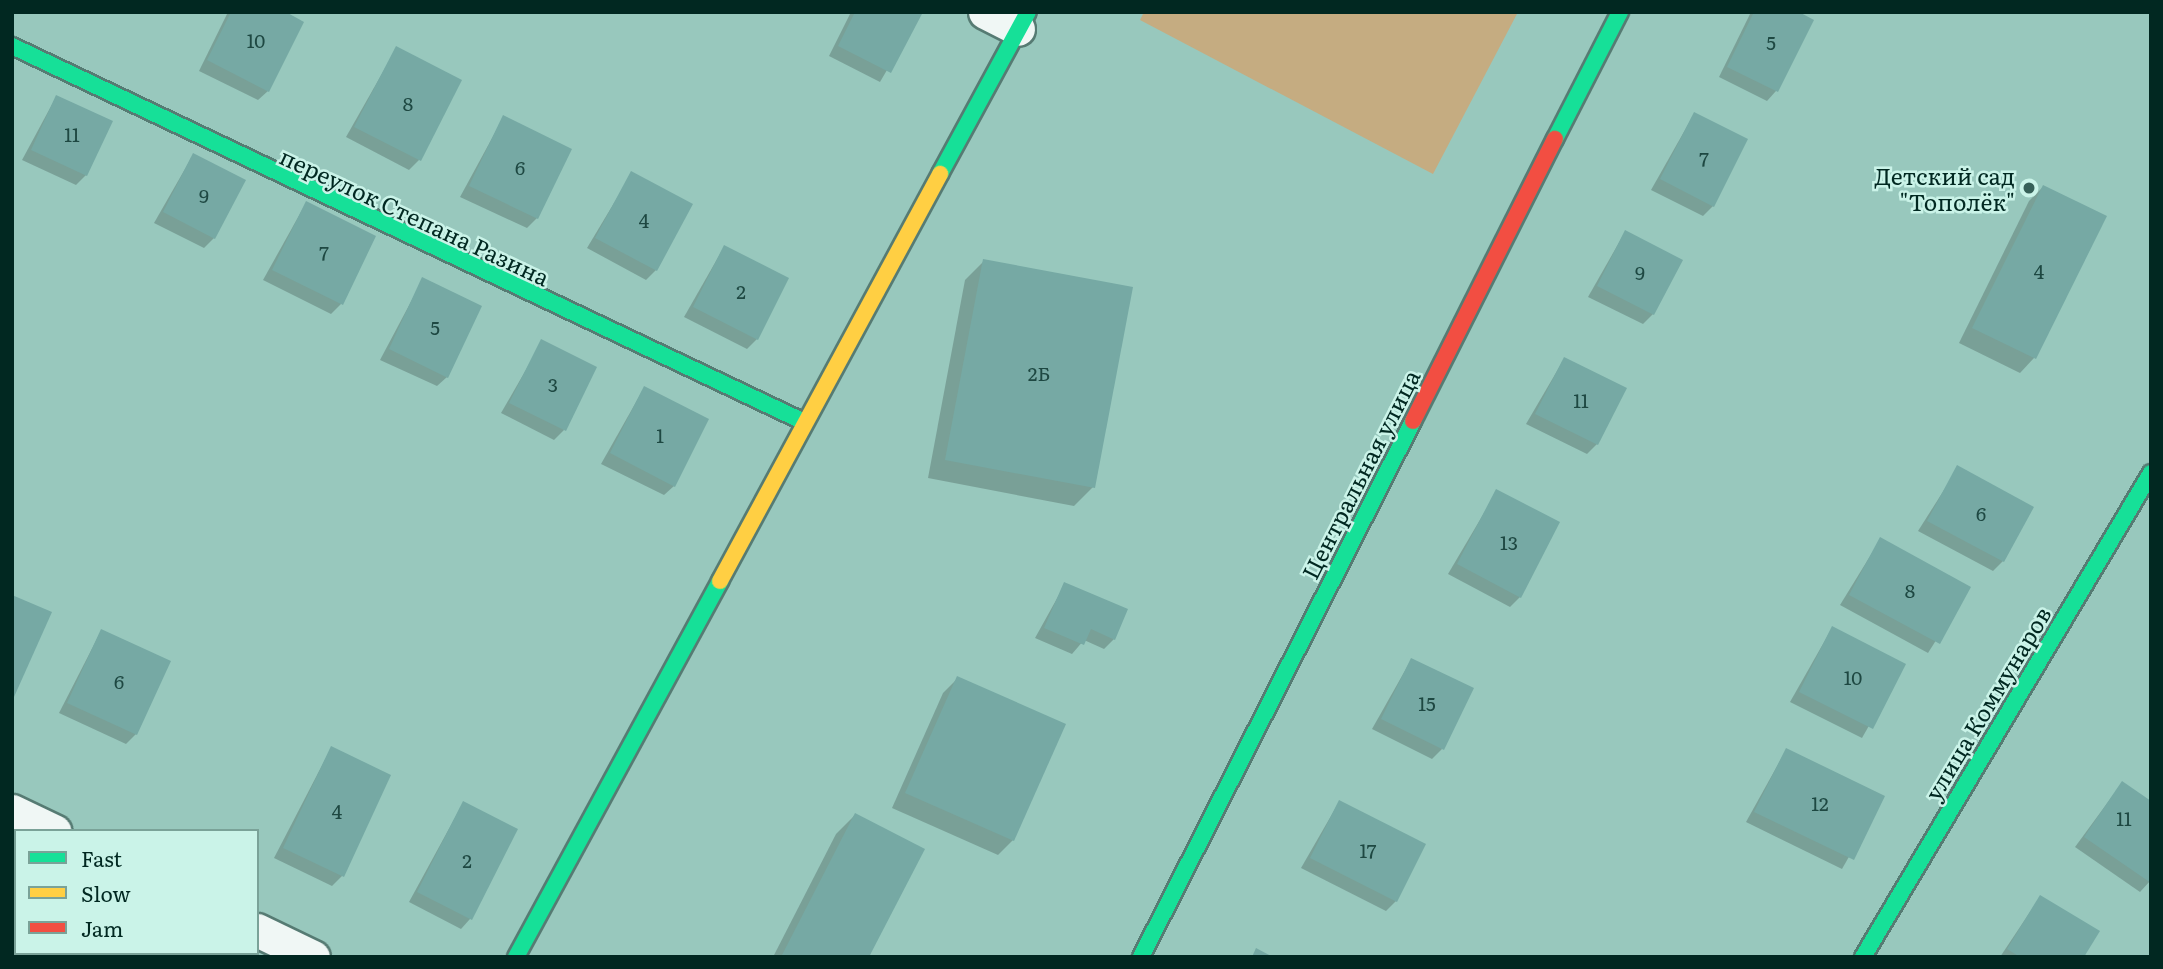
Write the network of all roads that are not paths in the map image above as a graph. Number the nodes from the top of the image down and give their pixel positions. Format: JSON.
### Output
{"nodes":[{"id":1,"x":985,"y":12,"type":"edge"},
{"id":2,"x":1620,"y":12,"type":"edge"},
{"id":3,"x":1023,"y":21,"type":"edge"},
{"id":4,"x":12,"y":46,"type":"edge"},
{"id":5,"x":802,"y":421,"type":"junction"},
{"id":6,"x":2151,"y":473,"type":"edge"},
{"id":7,"x":12,"y":811,"type":"edge"},
{"id":8,"x":50,"y":829,"type":"edge"},
{"id":9,"x":259,"y":931,"type":"edge"},
{"id":10,"x":313,"y":957,"type":"edge"},
{"id":11,"x":516,"y":957,"type":"edge"},
{"id":12,"x":1141,"y":957,"type":"edge"},
{"id":13,"x":1863,"y":957,"type":"edge"}],
"edges":[{"from":1,"to":3,"type":"street"},
{"from":2,"to":12,"type":"street","name":"Центральная улица"},
{"from":3,"to":5,"type":"street"},
{"from":4,"to":5,"type":"street","name":"переулок Степана Разина"},
{"from":5,"to":11,"type":"street"},
{"from":6,"to":13,"type":"street","name":"улица Коммунаров"},
{"from":7,"to":8,"type":"street"},
{"from":9,"to":10,"type":"street"}]}
